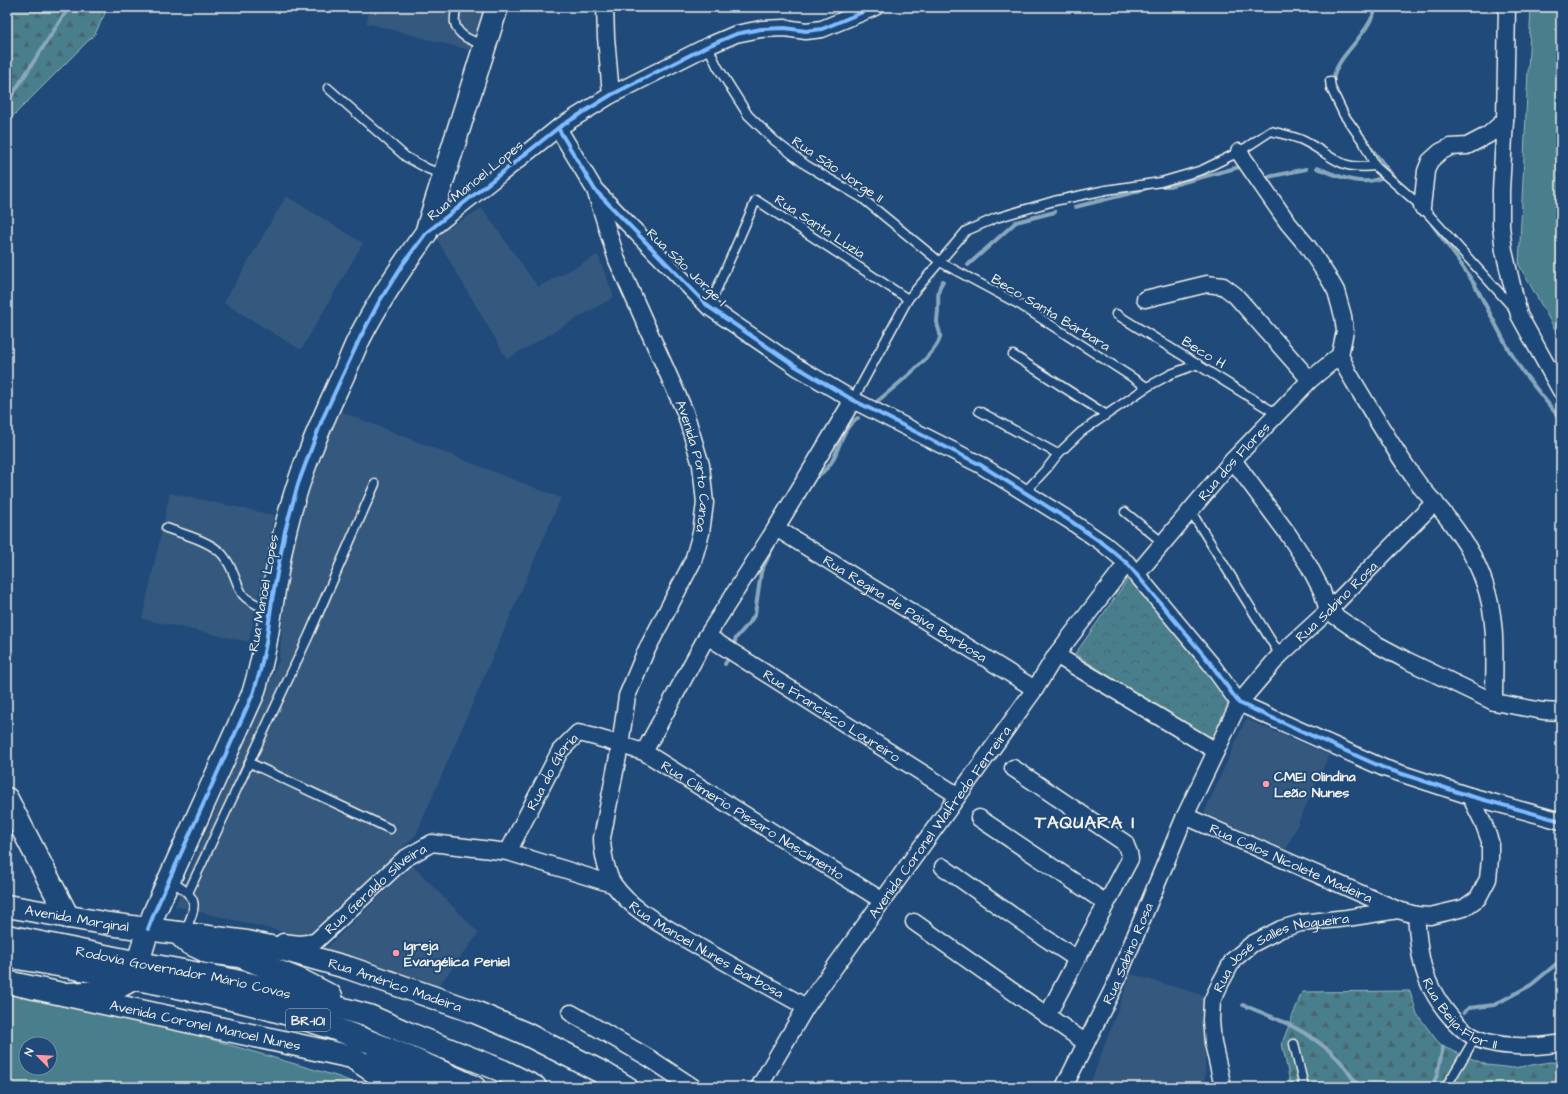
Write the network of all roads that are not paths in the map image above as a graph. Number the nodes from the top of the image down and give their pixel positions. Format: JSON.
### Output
{"nodes":[{"id":1,"x":456,"y":7,"type":"edge"},
{"id":2,"x":497,"y":7,"type":"edge"},
{"id":3,"x":605,"y":7,"type":"edge"},
{"id":4,"x":875,"y":7,"type":"edge"},
{"id":5,"x":1507,"y":7,"type":"edge"},
{"id":6,"x":485,"y":45,"type":"junction"},
{"id":7,"x":708,"y":46,"type":"junction"},
{"id":8,"x":1330,"y":81,"type":"dead end"},
{"id":9,"x":328,"y":88,"type":"dead end"},
{"id":10,"x":611,"y":95,"type":"junction"},
{"id":11,"x":1505,"y":120,"type":"junction"},
{"id":12,"x":558,"y":128,"type":"junction"},
{"id":13,"x":1239,"y":152,"type":"junction"},
{"id":14,"x":1375,"y":166,"type":"junction"},
{"id":15,"x":445,"y":175,"type":"junction"},
{"id":16,"x":595,"y":190,"type":"junction"},
{"id":17,"x":1422,"y":208,"type":"junction"},
{"id":18,"x":426,"y":233,"type":"junction"},
{"id":19,"x":940,"y":262,"type":"junction"},
{"id":20,"x":908,"y":299,"type":"junction"},
{"id":21,"x":1145,"y":299,"type":"dead end"},
{"id":22,"x":709,"y":307,"type":"junction"},
{"id":23,"x":1116,"y":314,"type":"dead end"},
{"id":24,"x":1519,"y":315,"type":"junction"},
{"id":25,"x":1013,"y":355,"type":"dead end"},
{"id":26,"x":1340,"y":355,"type":"junction"},
{"id":27,"x":1198,"y":364,"type":"junction"},
{"id":28,"x":1310,"y":380,"type":"junction"},
{"id":29,"x":1147,"y":387,"type":"junction"},
{"id":30,"x":1561,"y":391,"type":"edge"},
{"id":31,"x":853,"y":400,"type":"junction"},
{"id":32,"x":979,"y":410,"type":"dead end"},
{"id":33,"x":1105,"y":414,"type":"junction"},
{"id":34,"x":1277,"y":414,"type":"junction"},
{"id":35,"x":1058,"y":454,"type":"junction"},
{"id":36,"x":1233,"y":460,"type":"junction"},
{"id":37,"x":375,"y":484,"type":"dead end"},
{"id":38,"x":1024,"y":492,"type":"junction"},
{"id":39,"x":1434,"y":502,"type":"junction"},
{"id":40,"x":1190,"y":510,"type":"junction"},
{"id":41,"x":1125,"y":512,"type":"dead end"},
{"id":42,"x":166,"y":528,"type":"dead end"},
{"id":43,"x":776,"y":528,"type":"junction"},
{"id":44,"x":1162,"y":542,"type":"junction"},
{"id":45,"x":1132,"y":569,"type":"junction"},
{"id":46,"x":270,"y":611,"type":"junction"},
{"id":47,"x":1328,"y":611,"type":"junction"},
{"id":48,"x":707,"y":636,"type":"junction"},
{"id":49,"x":1056,"y":655,"type":"junction"},
{"id":50,"x":1280,"y":655,"type":"junction"},
{"id":51,"x":1034,"y":689,"type":"junction"},
{"id":52,"x":1494,"y":702,"type":"junction"},
{"id":53,"x":1239,"y":703,"type":"junction"},
{"id":54,"x":1561,"y":712,"type":"edge"},
{"id":55,"x":620,"y":746,"type":"junction"},
{"id":56,"x":1216,"y":750,"type":"junction"},
{"id":57,"x":644,"y":752,"type":"junction"},
{"id":58,"x":250,"y":763,"type":"junction"},
{"id":59,"x":1013,"y":768,"type":"dead end"},
{"id":60,"x":957,"y":795,"type":"junction"},
{"id":61,"x":1470,"y":796,"type":"junction"},
{"id":62,"x":7,"y":799,"type":"edge"},
{"id":63,"x":1185,"y":816,"type":"junction"},
{"id":64,"x":979,"y":818,"type":"dead end"},
{"id":65,"x":1561,"y":820,"type":"edge"},
{"id":66,"x":390,"y":829,"type":"dead end"},
{"id":67,"x":508,"y":852,"type":"junction"},
{"id":68,"x":943,"y":867,"type":"dead end"},
{"id":69,"x":169,"y":880,"type":"junction"},
{"id":70,"x":612,"y":884,"type":"junction"},
{"id":71,"x":188,"y":892,"type":"junction"},
{"id":72,"x":883,"y":901,"type":"junction"},
{"id":73,"x":1106,"y":904,"type":"junction"},
{"id":74,"x":7,"y":906,"type":"edge"},
{"id":75,"x":1398,"y":910,"type":"junction"},
{"id":76,"x":1416,"y":915,"type":"junction"},
{"id":77,"x":68,"y":917,"type":"junction"},
{"id":78,"x":914,"y":922,"type":"dead end"},
{"id":79,"x":148,"y":929,"type":"junction"},
{"id":80,"x":183,"y":934,"type":"junction"},
{"id":81,"x":7,"y":936,"type":"edge"},
{"id":82,"x":7,"y":956,"type":"edge"},
{"id":83,"x":1077,"y":958,"type":"junction"},
{"id":84,"x":136,"y":971,"type":"junction"},
{"id":85,"x":7,"y":982,"type":"edge"},
{"id":86,"x":68,"y":994,"type":"junction"},
{"id":87,"x":806,"y":1007,"type":"junction"},
{"id":88,"x":571,"y":1014,"type":"dead end"},
{"id":89,"x":369,"y":1016,"type":"junction"},
{"id":90,"x":1047,"y":1016,"type":"junction"},
{"id":91,"x":1475,"y":1038,"type":"junction"},
{"id":92,"x":1086,"y":1043,"type":"junction"},
{"id":93,"x":1294,"y":1044,"type":"dead end"},
{"id":94,"x":1561,"y":1044,"type":"edge"},
{"id":95,"x":352,"y":1057,"type":"junction"},
{"id":96,"x":397,"y":1087,"type":"edge"},
{"id":97,"x":436,"y":1087,"type":"edge"},
{"id":98,"x":474,"y":1087,"type":"edge"},
{"id":99,"x":535,"y":1087,"type":"edge"},
{"id":100,"x":626,"y":1087,"type":"edge"},
{"id":101,"x":693,"y":1087,"type":"edge"},
{"id":102,"x":759,"y":1087,"type":"edge"},
{"id":103,"x":1064,"y":1087,"type":"edge"},
{"id":104,"x":1223,"y":1087,"type":"edge"},
{"id":105,"x":1304,"y":1087,"type":"edge"},
{"id":106,"x":1446,"y":1087,"type":"edge"}],
"edges":[{"from":1,"to":6,"type":"lane"},
{"from":2,"to":6,"type":"street"},
{"from":3,"to":10,"type":"street"},
{"from":4,"to":7,"type":"street","name":"Rua Manoel Lopes"},
{"from":5,"to":11,"type":"street"},
{"from":6,"to":15,"type":"street"},
{"from":7,"to":10,"type":"street","name":"Rua Manoel Lopes"},
{"from":7,"to":19,"type":"lane","name":"Rua São Jorge II"},
{"from":8,"to":14,"type":"lane"},
{"from":9,"to":15,"type":"lane"},
{"from":10,"to":12,"type":"street","name":"Rua Manoel Lopes"},
{"from":11,"to":17,"type":"street"},
{"from":11,"to":24,"type":"street"},
{"from":12,"to":16,"type":"street","name":"Rua São Jorge I"},
{"from":12,"to":18,"type":"street","name":"Rua Manoel Lopes"},
{"from":13,"to":14,"type":"lane"},
{"from":13,"to":19,"type":"lane"},
{"from":13,"to":26,"type":"street"},
{"from":14,"to":17,"type":"lane"},
{"from":15,"to":18,"type":"street"},
{"from":16,"to":22,"type":"street","name":"Rua São Jorge I"},
{"from":16,"to":55,"type":"street","name":"Avenida Porto Canoa"},
{"from":17,"to":24,"type":"lane"},
{"from":18,"to":46,"type":"street","name":"Rua Manoel Lopes"},
{"from":19,"to":20,"type":"lane"},
{"from":19,"to":29,"type":"lane","name":"Beco Santa Bárbara"},
{"from":20,"to":22,"type":"lane","name":"Rua Santa Luzia"},
{"from":20,"to":31,"type":"lane"},
{"from":21,"to":28,"type":"street"},
{"from":22,"to":31,"type":"street","name":"Rua São Jorge I"},
{"from":23,"to":27,"type":"lane","name":"Beco H"},
{"from":24,"to":30,"type":"street"},
{"from":25,"to":33,"type":"lane"},
{"from":26,"to":28,"type":"street","name":"Rua dos Flores"},
{"from":26,"to":39,"type":"street"},
{"from":27,"to":29,"type":"lane"},
{"from":27,"to":34,"type":"lane","name":"Beco H"},
{"from":28,"to":34,"type":"street","name":"Rua dos Flores"},
{"from":29,"to":33,"type":"lane"},
{"from":31,"to":38,"type":"street","name":"Rua São Jorge I"},
{"from":31,"to":43,"type":"street"},
{"from":32,"to":35,"type":"lane"},
{"from":33,"to":35,"type":"lane"},
{"from":34,"to":36,"type":"street","name":"Rua dos Flores"},
{"from":35,"to":38,"type":"lane"},
{"from":36,"to":40,"type":"street","name":"Rua dos Flores"},
{"from":36,"to":47,"type":"street"},
{"from":37,"to":58,"type":"lane"},
{"from":38,"to":45,"type":"street","name":"Rua São Jorge I"},
{"from":39,"to":47,"type":"street","name":"Rua Sabino Rosa"},
{"from":39,"to":52,"type":"street"},
{"from":40,"to":44,"type":"street","name":"Rua dos Flores"},
{"from":40,"to":50,"type":"lane"},
{"from":41,"to":44,"type":"lane"},
{"from":42,"to":46,"type":"lane"},
{"from":43,"to":48,"type":"street"},
{"from":43,"to":51,"type":"street","name":"Rua Regina de Paiva Barbosa"},
{"from":44,"to":45,"type":"street","name":"Rua dos Flores"},
{"from":45,"to":49,"type":"street","name":"Avenida Coronel Walfredo Ferreira"},
{"from":45,"to":53,"type":"street","name":"Rua São Jorge I"},
{"from":46,"to":69,"type":"street","name":"Rua Manoel Lopes"},
{"from":47,"to":50,"type":"street","name":"Rua Sabino Rosa"},
{"from":47,"to":52,"type":"street"},
{"from":48,"to":57,"type":"street"},
{"from":48,"to":60,"type":"street","name":"Rua Francisco Loureiro"},
{"from":49,"to":51,"type":"street","name":"Avenida Coronel Walfredo Ferreira"},
{"from":49,"to":56,"type":"street"},
{"from":50,"to":53,"type":"street","name":"Rua Sabino Rosa"},
{"from":51,"to":60,"type":"street","name":"Avenida Coronel Walfredo Ferreira"},
{"from":52,"to":54,"type":"street"},
{"from":53,"to":56,"type":"street","name":"Rua Sabino Rosa"},
{"from":53,"to":61,"type":"street"},
{"from":55,"to":57,"type":"street","name":"Rua Climerio Pissaro Nascimento"},
{"from":55,"to":67,"type":"street","name":"Rua do Gloria"},
{"from":55,"to":70,"type":"street","name":"Avenida Porto Canoa"},
{"from":56,"to":63,"type":"street","name":"Rua Sabino Rosa"},
{"from":57,"to":72,"type":"street","name":"Rua Climerio Pissaro Nascimento"},
{"from":58,"to":66,"type":"lane"},
{"from":58,"to":71,"type":"lane"},
{"from":59,"to":73,"type":"street"},
{"from":60,"to":72,"type":"street","name":"Avenida Coronel Walfredo Ferreira"},
{"from":61,"to":65,"type":"street"},
{"from":61,"to":76,"type":"street","name":"Rua Calos Nicolete Madeira"},
{"from":62,"to":77,"type":"street"},
{"from":63,"to":75,"type":"street","name":"Rua Calos Nicolete Madeira"},
{"from":63,"to":92,"type":"street","name":"Rua Sabino Rosa"},
{"from":64,"to":73,"type":"street"},
{"from":67,"to":70,"type":"street","name":"Rua Geraldo Silveira"},
{"from":67,"to":80,"type":"street","name":"Rua Geraldo Silveira"},
{"from":68,"to":83,"type":"street"},
{"from":69,"to":71,"type":"lane"},
{"from":69,"to":79,"type":"street","name":"Rua Manoel Lopes"},
{"from":70,"to":87,"type":"street","name":"Rua Manoel Nunes Barbosa"},
{"from":71,"to":80,"type":"lane"},
{"from":72,"to":87,"type":"street","name":"Avenida Coronel Walfredo Ferreira"},
{"from":73,"to":83,"type":"street"},
{"from":74,"to":77,"type":"street","name":"Avenida Marginal"},
{"from":75,"to":76,"type":"street","name":"Rua Calos Nicolete Madeira"},
{"from":75,"to":104,"type":"street","name":"Rua José Salles Nogueira"},
{"from":76,"to":91,"type":"street","name":"Rua Beija-Flor II"},
{"from":77,"to":79,"type":"street","name":"Avenida Marginal"},
{"from":78,"to":90,"type":"street"},
{"from":79,"to":80,"type":"street","name":"Rua Américo Madeira"},
{"from":79,"to":84,"type":"street","name":"Rua Manoel Lopes"},
{"from":80,"to":89,"type":"street"},
{"from":80,"to":100,"type":"street","name":"Rua Américo Madeira"},
{"from":81,"to":84,"type":"street","name":"Rodovia Governador Mário Covas","number":"BR-101"},
{"from":82,"to":84,"type":"street","name":"Rodovia Governador Mário Covas","number":"BR-101"},
{"from":83,"to":90,"type":"street"},
{"from":84,"to":86,"type":"street"},
{"from":84,"to":89,"type":"street","name":"Rodovia Governador Mário Covas","number":"BR-101"},
{"from":84,"to":98,"type":"street","name":"Rodovia Governador Mário Covas","number":"BR-101"},
{"from":85,"to":86,"type":"street","name":"Avenida Coronel Manoel Nunes"},
{"from":86,"to":95,"type":"street","name":"Avenida Coronel Manoel Nunes"},
{"from":87,"to":102,"type":"street","name":"Avenida Coronel Walfredo Ferreira"},
{"from":88,"to":101,"type":"street"},
{"from":89,"to":99,"type":"street","name":"Rodovia Governador Mário Covas","number":"BR-101"},
{"from":90,"to":92,"type":"street"},
{"from":91,"to":94,"type":"street","name":"Rua Beija-Flor II"},
{"from":91,"to":106,"type":"lane"},
{"from":92,"to":103,"type":"street","name":"Rua Sabino Rosa"},
{"from":93,"to":105,"type":"lane"},
{"from":95,"to":96,"type":"street","name":"Avenida Coronel Manoel Nunes"},
{"from":95,"to":97,"type":"street"}]}
